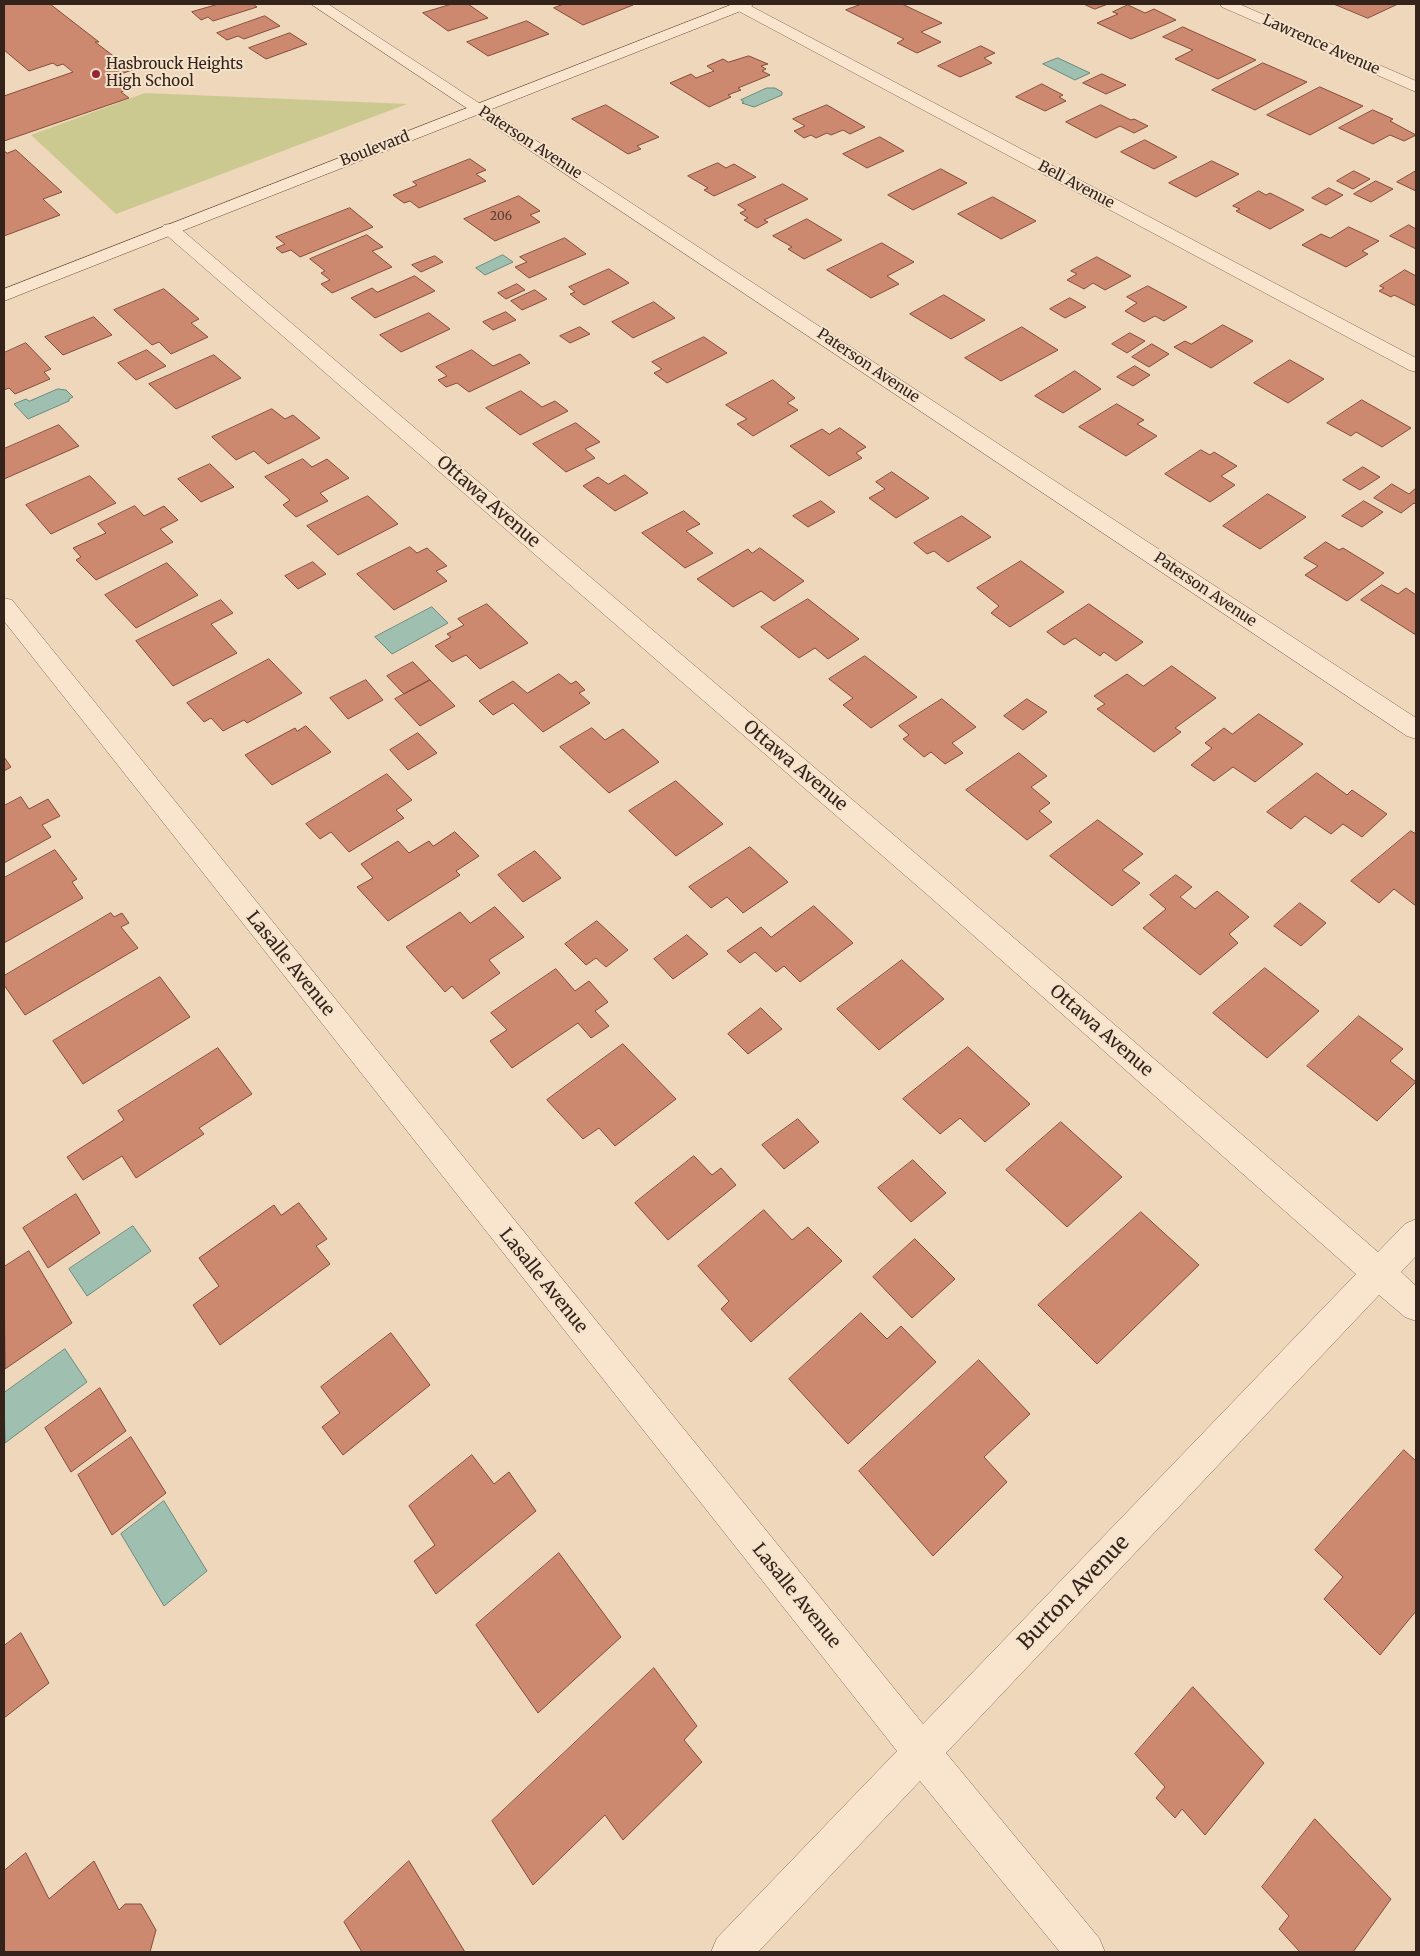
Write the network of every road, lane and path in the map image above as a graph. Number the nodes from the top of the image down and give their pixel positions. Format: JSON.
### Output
{"nodes":[{"id":1,"x":318,"y":4,"type":"edge"},
{"id":2,"x":741,"y":4,"type":"edge"},
{"id":3,"x":1227,"y":4,"type":"edge"},
{"id":4,"x":1416,"y":87,"type":"edge"},
{"id":5,"x":478,"y":109,"type":"junction"},
{"id":6,"x":170,"y":229,"type":"junction"},
{"id":7,"x":4,"y":294,"type":"edge"},
{"id":8,"x":1416,"y":366,"type":"edge"},
{"id":9,"x":4,"y":606,"type":"edge"},
{"id":10,"x":1416,"y":730,"type":"edge"},
{"id":11,"x":1416,"y":1234,"type":"edge"},
{"id":12,"x":1378,"y":1274,"type":"junction"},
{"id":13,"x":1416,"y":1306,"type":"edge"},
{"id":14,"x":922,"y":1753,"type":"junction"},
{"id":15,"x":731,"y":1952,"type":"edge"},
{"id":16,"x":1085,"y":1952,"type":"edge"}],
"edges":[{"from":1,"to":5,"type":"street","name":"Paterson Avenue"},
{"from":2,"to":5,"type":"street","name":"Boulevard"},
{"from":2,"to":8,"type":"street","name":"Bell Avenue"},
{"from":3,"to":4,"type":"street","name":"Lawrence Avenue"},
{"from":5,"to":6,"type":"street","name":"Boulevard"},
{"from":5,"to":10,"type":"street","name":"Paterson Avenue"},
{"from":6,"to":7,"type":"street","name":"Boulevard"},
{"from":6,"to":12,"type":"street","name":"Ottawa Avenue"},
{"from":9,"to":14,"type":"street","name":"Lasalle Avenue"},
{"from":11,"to":12,"type":"street","name":"Burton Avenue"},
{"from":12,"to":13,"type":"street","name":"Ottawa Avenue"},
{"from":12,"to":14,"type":"street","name":"Burton Avenue"},
{"from":14,"to":15,"type":"street","name":"Burton Avenue"},
{"from":14,"to":16,"type":"street","name":"Lasalle Avenue"}]}
